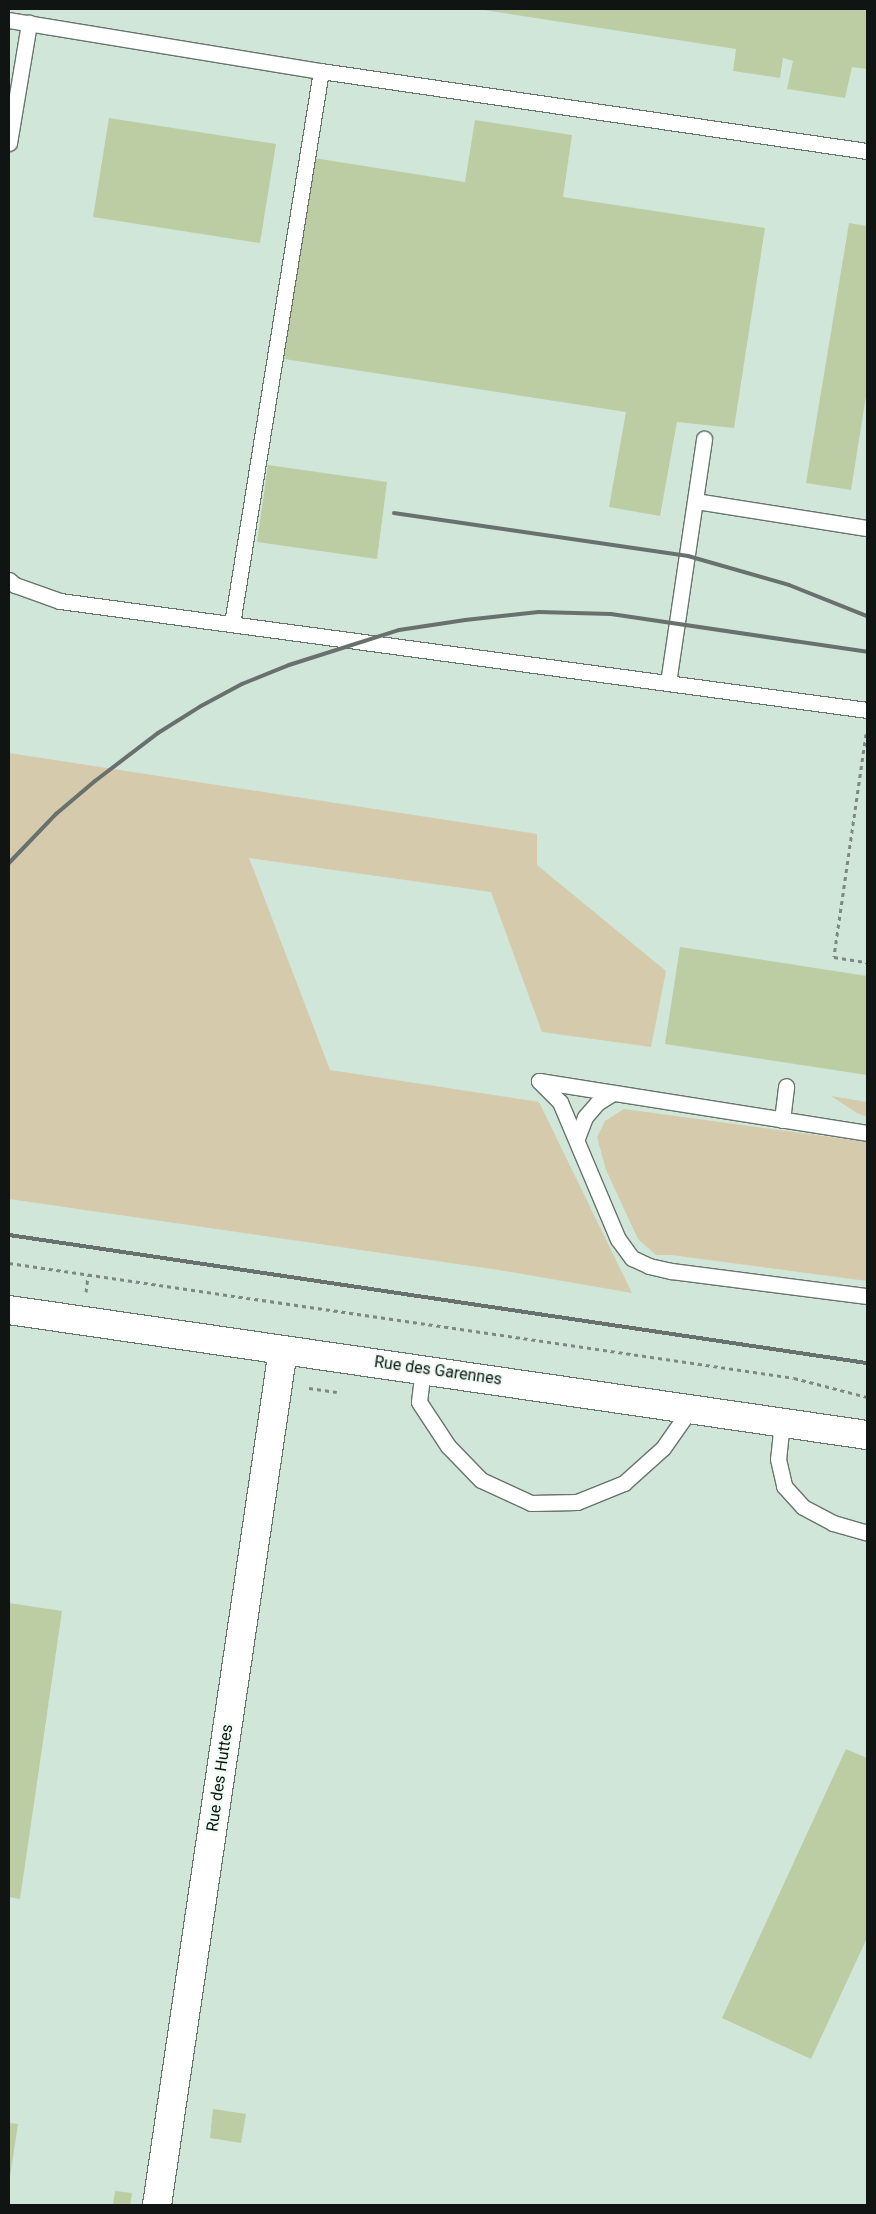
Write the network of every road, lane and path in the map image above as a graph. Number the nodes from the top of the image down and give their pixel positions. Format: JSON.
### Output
{"nodes":[{"id":1,"x":9,"y":20,"type":"edge"},
{"id":2,"x":29,"y":23,"type":"junction"},
{"id":3,"x":321,"y":71,"type":"junction"},
{"id":4,"x":9,"y":143,"type":"edge"},
{"id":5,"x":867,"y":151,"type":"edge"},
{"id":6,"x":704,"y":439,"type":"dead end"},
{"id":7,"x":696,"y":501,"type":"junction"},
{"id":8,"x":867,"y":528,"type":"edge"},
{"id":9,"x":9,"y":580,"type":"edge"},
{"id":10,"x":232,"y":624,"type":"junction"},
{"id":11,"x":668,"y":683,"type":"junction"},
{"id":12,"x":867,"y":710,"type":"edge"},
{"id":13,"x":867,"y":726,"type":"edge"},
{"id":14,"x":867,"y":962,"type":"edge"},
{"id":15,"x":786,"y":1086,"type":"dead end"},
{"id":16,"x":614,"y":1093,"type":"junction"},
{"id":17,"x":782,"y":1120,"type":"junction"},
{"id":18,"x":867,"y":1133,"type":"edge"},
{"id":19,"x":577,"y":1138,"type":"junction"},
{"id":20,"x":9,"y":1263,"type":"edge"},
{"id":21,"x":867,"y":1296,"type":"edge"},
{"id":22,"x":9,"y":1310,"type":"edge"},
{"id":23,"x":283,"y":1350,"type":"junction"},
{"id":24,"x":423,"y":1369,"type":"junction"},
{"id":25,"x":867,"y":1397,"type":"edge"},
{"id":26,"x":691,"y":1408,"type":"junction"},
{"id":27,"x":782,"y":1422,"type":"junction"},
{"id":28,"x":867,"y":1435,"type":"edge"},
{"id":29,"x":867,"y":1533,"type":"edge"},
{"id":30,"x":157,"y":2205,"type":"edge"}],
"edges":[{"from":1,"to":2,"type":"lane"},
{"from":2,"to":3,"type":"lane"},
{"from":2,"to":4,"type":"lane"},
{"from":3,"to":5,"type":"lane"},
{"from":3,"to":10,"type":"lane"},
{"from":6,"to":7,"type":"lane"},
{"from":7,"to":8,"type":"lane"},
{"from":7,"to":11,"type":"lane"},
{"from":9,"to":10,"type":"lane"},
{"from":10,"to":11,"type":"lane"},
{"from":11,"to":12,"type":"lane"},
{"from":13,"to":14,"type":"path"},
{"from":15,"to":17,"type":"lane"},
{"from":16,"to":17,"type":"lane"},
{"from":16,"to":19,"type":"lane"},
{"from":16,"to":19,"type":"lane"},
{"from":17,"to":18,"type":"lane"},
{"from":19,"to":21,"type":"lane"},
{"from":20,"to":25,"type":"path"},
{"from":22,"to":23,"type":"street","name":"Rue des Garennes"},
{"from":23,"to":24,"type":"street","name":"Rue des Garennes"},
{"from":23,"to":30,"type":"street","name":"Rue des Huttes"},
{"from":24,"to":26,"type":"street","name":"Rue des Garennes"},
{"from":24,"to":26,"type":"lane"},
{"from":26,"to":27,"type":"street","name":"Rue des Garennes"},
{"from":27,"to":28,"type":"street","name":"Rue des Garennes"},
{"from":27,"to":29,"type":"lane"}]}
